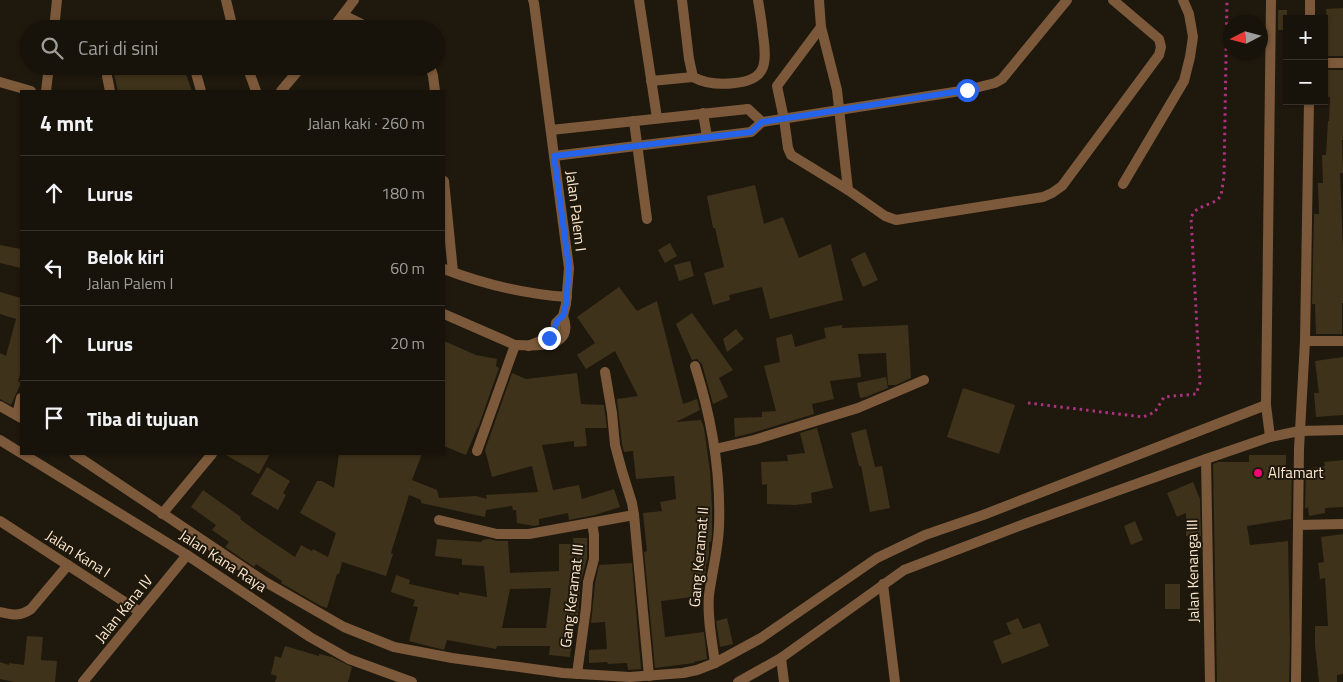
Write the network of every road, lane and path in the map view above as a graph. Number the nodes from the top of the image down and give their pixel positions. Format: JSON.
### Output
{"nodes":[{"id":1,"x":56,"y":0,"type":"edge"},
{"id":2,"x":226,"y":0,"type":"edge"},
{"id":3,"x":354,"y":0,"type":"edge"},
{"id":4,"x":639,"y":0,"type":"edge"},
{"id":5,"x":682,"y":0,"type":"edge"},
{"id":6,"x":758,"y":0,"type":"edge"},
{"id":7,"x":819,"y":0,"type":"edge"},
{"id":8,"x":1067,"y":0,"type":"edge"},
{"id":9,"x":1113,"y":0,"type":"edge"},
{"id":10,"x":1182,"y":0,"type":"edge"},
{"id":11,"x":1227,"y":0,"type":"edge"},
{"id":12,"x":1271,"y":0,"type":"edge"},
{"id":13,"x":1310,"y":0,"type":"edge"},
{"id":14,"x":534,"y":1,"type":"edge"},
{"id":15,"x":343,"y":15,"type":"junction"},
{"id":16,"x":1310,"y":15,"type":"edge"},
{"id":17,"x":55,"y":20,"type":"edge"},
{"id":18,"x":231,"y":20,"type":"edge"},
{"id":19,"x":339,"y":20,"type":"edge"},
{"id":20,"x":353,"y":20,"type":"edge"},
{"id":21,"x":821,"y":26,"type":"junction"},
{"id":22,"x":1328,"y":63,"type":"edge"},
{"id":23,"x":1343,"y":63,"type":"edge"},
{"id":24,"x":48,"y":75,"type":"edge"},
{"id":25,"x":197,"y":75,"type":"edge"},
{"id":26,"x":250,"y":75,"type":"edge"},
{"id":27,"x":294,"y":75,"type":"edge"},
{"id":28,"x":433,"y":75,"type":"edge"},
{"id":29,"x":107,"y":76,"type":"dead end"},
{"id":30,"x":693,"y":77,"type":"junction"},
{"id":31,"x":651,"y":81,"type":"junction"},
{"id":32,"x":0,"y":82,"type":"edge"},
{"id":33,"x":28,"y":90,"type":"edge"},
{"id":34,"x":46,"y":90,"type":"edge"},
{"id":35,"x":110,"y":90,"type":"edge"},
{"id":36,"x":201,"y":90,"type":"edge"},
{"id":37,"x":256,"y":90,"type":"edge"},
{"id":38,"x":282,"y":90,"type":"edge"},
{"id":39,"x":434,"y":90,"type":"edge"},
{"id":40,"x":1309,"y":105,"type":"edge"},
{"id":41,"x":839,"y":109,"type":"junction"},
{"id":42,"x":703,"y":113,"type":"junction"},
{"id":43,"x":657,"y":118,"type":"junction"},
{"id":44,"x":784,"y":119,"type":"junction"},
{"id":45,"x":634,"y":121,"type":"junction"},
{"id":46,"x":762,"y":122,"type":"junction"},
{"id":47,"x":551,"y":130,"type":"junction"},
{"id":48,"x":706,"y":138,"type":"junction"},
{"id":49,"x":638,"y":146,"type":"junction"},
{"id":50,"x":554,"y":156,"type":"junction"},
{"id":51,"x":1123,"y":184,"type":"dead end"},
{"id":52,"x":848,"y":190,"type":"junction"},
{"id":53,"x":445,"y":203,"type":"edge"},
{"id":54,"x":647,"y":219,"type":"dead end"},
{"id":55,"x":448,"y":270,"type":"edge"},
{"id":56,"x":565,"y":307,"type":"junction"},
{"id":57,"x":445,"y":314,"type":"edge"},
{"id":58,"x":1305,"y":341,"type":"junction"},
{"id":59,"x":1343,"y":341,"type":"edge"},
{"id":60,"x":516,"y":345,"type":"junction"},
{"id":61,"x":694,"y":366,"type":"dead end"},
{"id":62,"x":605,"y":372,"type":"dead end"},
{"id":63,"x":924,"y":380,"type":"dead end"},
{"id":64,"x":1028,"y":403,"type":"dead end"},
{"id":65,"x":1266,"y":405,"type":"junction"},
{"id":66,"x":0,"y":406,"type":"edge"},
{"id":67,"x":19,"y":416,"type":"edge"},
{"id":68,"x":1343,"y":430,"type":"edge"},
{"id":69,"x":1300,"y":431,"type":"junction"},
{"id":70,"x":1270,"y":437,"type":"junction"},
{"id":71,"x":0,"y":440,"type":"edge"},
{"id":72,"x":715,"y":449,"type":"junction"},
{"id":73,"x":477,"y":451,"type":"dead end"},
{"id":74,"x":20,"y":452,"type":"edge"},
{"id":75,"x":25,"y":455,"type":"edge"},
{"id":76,"x":75,"y":455,"type":"edge"},
{"id":77,"x":211,"y":455,"type":"edge"},
{"id":78,"x":1206,"y":459,"type":"junction"},
{"id":79,"x":162,"y":514,"type":"junction"},
{"id":80,"x":634,"y":515,"type":"junction"},
{"id":81,"x":439,"y":520,"type":"dead end"},
{"id":82,"x":0,"y":521,"type":"edge"},
{"id":83,"x":592,"y":523,"type":"junction"},
{"id":84,"x":1343,"y":524,"type":"edge"},
{"id":85,"x":1298,"y":526,"type":"junction"},
{"id":86,"x":187,"y":555,"type":"junction"},
{"id":87,"x":68,"y":565,"type":"junction"},
{"id":88,"x":883,"y":584,"type":"junction"},
{"id":89,"x":0,"y":612,"type":"edge"},
{"id":90,"x":140,"y":612,"type":"junction"},
{"id":91,"x":781,"y":658,"type":"junction"},
{"id":92,"x":715,"y":663,"type":"junction"},
{"id":93,"x":577,"y":674,"type":"junction"},
{"id":94,"x":648,"y":676,"type":"junction"},
{"id":95,"x":83,"y":682,"type":"edge"},
{"id":96,"x":412,"y":682,"type":"edge"},
{"id":97,"x":738,"y":682,"type":"edge"},
{"id":98,"x":784,"y":682,"type":"edge"},
{"id":99,"x":895,"y":682,"type":"edge"},
{"id":100,"x":1210,"y":682,"type":"edge"},
{"id":101,"x":1296,"y":682,"type":"edge"}],
"edges":[{"from":1,"to":17,"type":"street"},
{"from":2,"to":18,"type":"street"},
{"from":3,"to":15,"type":"street"},
{"from":4,"to":31,"type":"street"},
{"from":5,"to":30,"type":"street"},
{"from":6,"to":30,"type":"street"},
{"from":7,"to":21,"type":"street"},
{"from":8,"to":41,"type":"street"},
{"from":9,"to":52,"type":"street"},
{"from":10,"to":51,"type":"street"},
{"from":11,"to":64,"type":"path"},
{"from":12,"to":65,"type":"street"},
{"from":13,"to":16,"type":"street"},
{"from":14,"to":47,"type":"street","name":"Jalan Palem I"},
{"from":15,"to":19,"type":"street"},
{"from":15,"to":20,"type":"street"},
{"from":21,"to":41,"type":"street"},
{"from":21,"to":44,"type":"street"},
{"from":22,"to":23,"type":"street"},
{"from":24,"to":34,"type":"street"},
{"from":25,"to":36,"type":"street"},
{"from":26,"to":37,"type":"street"},
{"from":27,"to":38,"type":"street"},
{"from":28,"to":39,"type":"street"},
{"from":29,"to":35,"type":"street"},
{"from":30,"to":31,"type":"street"},
{"from":31,"to":43,"type":"street"},
{"from":32,"to":33,"type":"street"},
{"from":40,"to":58,"type":"street"},
{"from":41,"to":44,"type":"street"},
{"from":41,"to":52,"type":"street"},
{"from":42,"to":43,"type":"street"},
{"from":42,"to":46,"type":"street"},
{"from":42,"to":48,"type":"street"},
{"from":43,"to":45,"type":"street"},
{"from":44,"to":46,"type":"street"},
{"from":44,"to":52,"type":"street"},
{"from":45,"to":47,"type":"street"},
{"from":45,"to":49,"type":"street"},
{"from":46,"to":48,"type":"street"},
{"from":47,"to":50,"type":"street","name":"Jalan Palem I"},
{"from":48,"to":49,"type":"street"},
{"from":49,"to":50,"type":"street"},
{"from":49,"to":54,"type":"street"},
{"from":50,"to":56,"type":"street","name":"Jalan Palem I"},
{"from":53,"to":55,"type":"street"},
{"from":55,"to":56,"type":"street"},
{"from":56,"to":60,"type":"street","name":"Jalan Palem I"},
{"from":57,"to":60,"type":"street","name":"Jalan Palem I"},
{"from":58,"to":59,"type":"street"},
{"from":58,"to":69,"type":"street"},
{"from":60,"to":73,"type":"street"},
{"from":61,"to":72,"type":"street","name":"Gang Keramat II"},
{"from":62,"to":80,"type":"street"},
{"from":63,"to":72,"type":"street"},
{"from":65,"to":70,"type":"street"},
{"from":65,"to":92,"type":"street"},
{"from":66,"to":67,"type":"street"},
{"from":68,"to":69,"type":"street"},
{"from":69,"to":70,"type":"street"},
{"from":69,"to":85,"type":"street"},
{"from":70,"to":78,"type":"street"},
{"from":71,"to":74,"type":"street","name":"Jalan Kana Raya"},
{"from":72,"to":92,"type":"street","name":"Gang Keramat II"},
{"from":75,"to":86,"type":"street","name":"Jalan Kana Raya"},
{"from":76,"to":79,"type":"street"},
{"from":77,"to":79,"type":"street"},
{"from":78,"to":88,"type":"street"},
{"from":78,"to":100,"type":"street","name":"Jalan Kenanga III"},
{"from":79,"to":93,"type":"street"},
{"from":80,"to":83,"type":"street"},
{"from":80,"to":94,"type":"street"},
{"from":81,"to":83,"type":"street"},
{"from":82,"to":87,"type":"street","name":"Jalan Kana I"},
{"from":83,"to":93,"type":"street","name":"Gang Keramat III"},
{"from":84,"to":85,"type":"street"},
{"from":85,"to":101,"type":"street"},
{"from":86,"to":90,"type":"street","name":"Jalan Kana IV"},
{"from":86,"to":96,"type":"street","name":"Jalan Kana Raya"},
{"from":87,"to":89,"type":"street"},
{"from":87,"to":90,"type":"street","name":"Jalan Kana I"},
{"from":88,"to":91,"type":"street"},
{"from":88,"to":99,"type":"street"},
{"from":90,"to":95,"type":"street","name":"Jalan Kana IV"},
{"from":91,"to":97,"type":"street"},
{"from":91,"to":98,"type":"street"},
{"from":92,"to":94,"type":"street"},
{"from":93,"to":94,"type":"street"}]}
